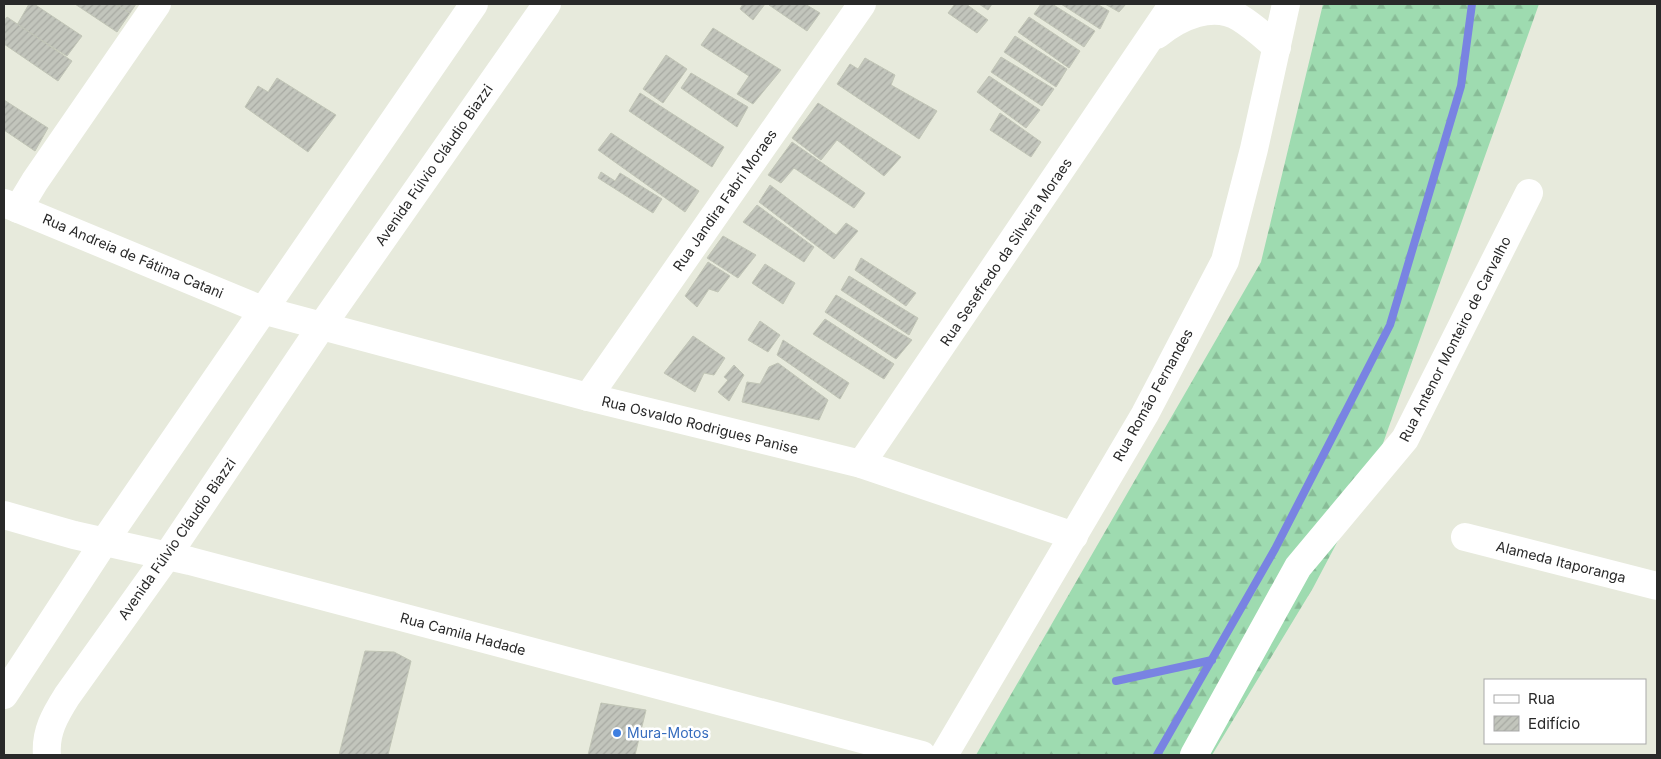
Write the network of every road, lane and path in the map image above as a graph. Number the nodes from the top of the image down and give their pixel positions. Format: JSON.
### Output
{"nodes":[{"id":1,"x":157,"y":4,"type":"edge"},
{"id":2,"x":474,"y":4,"type":"edge"},
{"id":3,"x":547,"y":4,"type":"edge"},
{"id":4,"x":862,"y":4,"type":"edge"},
{"id":5,"x":1173,"y":4,"type":"edge"},
{"id":6,"x":1286,"y":4,"type":"edge"},
{"id":7,"x":1150,"y":40,"type":"junction"},
{"id":8,"x":1277,"y":47,"type":"junction"},
{"id":9,"x":1529,"y":193,"type":"dead end"},
{"id":10,"x":11,"y":206,"type":"edge"},
{"id":11,"x":262,"y":310,"type":"junction"},
{"id":12,"x":321,"y":327,"type":"junction"},
{"id":13,"x":588,"y":397,"type":"junction"},
{"id":14,"x":861,"y":464,"type":"junction"},
{"id":15,"x":4,"y":515,"type":"edge"},
{"id":16,"x":1074,"y":536,"type":"junction"},
{"id":17,"x":1466,"y":538,"type":"dead end"},
{"id":18,"x":104,"y":542,"type":"junction"},
{"id":19,"x":167,"y":556,"type":"junction"},
{"id":20,"x":1657,"y":586,"type":"edge"},
{"id":21,"x":4,"y":694,"type":"edge"},
{"id":22,"x":47,"y":755,"type":"edge"},
{"id":23,"x":922,"y":755,"type":"edge"},
{"id":24,"x":944,"y":755,"type":"edge"},
{"id":25,"x":1194,"y":755,"type":"edge"}],
"edges":[{"from":1,"to":10,"type":"street"},
{"from":2,"to":11,"type":"street"},
{"from":3,"to":12,"type":"street","name":"Avenida Fúlvio Cláudio Biazzi"},
{"from":4,"to":13,"type":"street","name":"Rua Jandira Fabri Moraes"},
{"from":5,"to":7,"type":"street","name":"Rua Sesefredo da Silveira Moraes"},
{"from":6,"to":8,"type":"street","name":"Rua Romão Fernandes"},
{"from":7,"to":8,"type":"street"},
{"from":7,"to":14,"type":"street","name":"Rua Sesefredo da Silveira Moraes"},
{"from":8,"to":16,"type":"street","name":"Rua Romão Fernandes"},
{"from":9,"to":25,"type":"street","name":"Rua Antenor Monteiro de Carvalho"},
{"from":10,"to":11,"type":"street","name":"Rua Andreia de Fátima Catani"},
{"from":11,"to":12,"type":"street"},
{"from":11,"to":18,"type":"street"},
{"from":12,"to":13,"type":"street","name":"Rua Osvaldo Rodrigues Panise"},
{"from":12,"to":19,"type":"street","name":"Avenida Fúlvio Cláudio Biazzi"},
{"from":13,"to":14,"type":"street","name":"Rua Osvaldo Rodrigues Panise"},
{"from":14,"to":16,"type":"street","name":"Rua Osvaldo Rodrigues Panise"},
{"from":15,"to":18,"type":"street","name":"Rua Camila Hadade"},
{"from":16,"to":24,"type":"street","name":"Rua Romão Fernandes"},
{"from":17,"to":20,"type":"street","name":"Alameda Itaporanga"},
{"from":18,"to":19,"type":"street","name":"Rua Camila Hadade"},
{"from":18,"to":21,"type":"street"},
{"from":19,"to":22,"type":"street","name":"Avenida Fúlvio Cláudio Biazzi"},
{"from":19,"to":23,"type":"street","name":"Rua Camila Hadade"}]}
